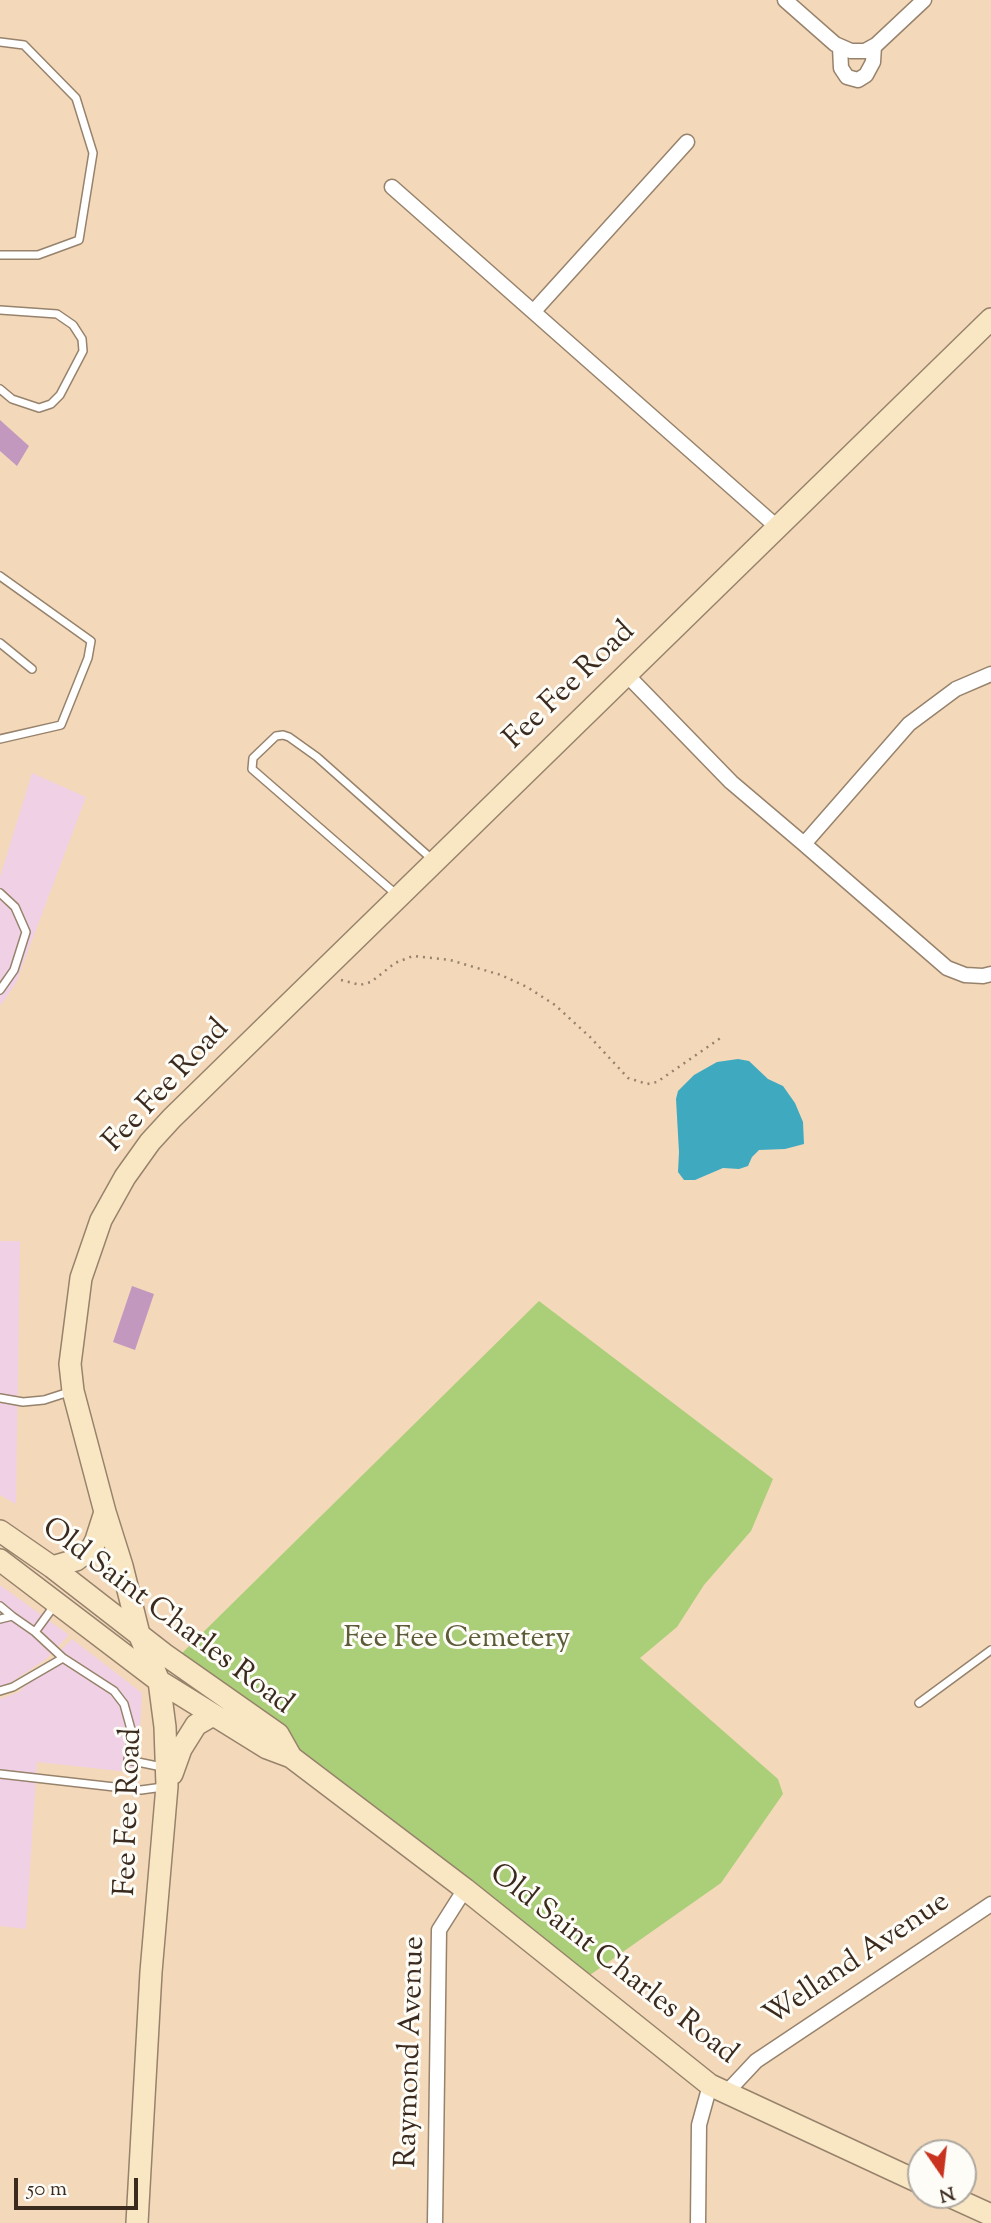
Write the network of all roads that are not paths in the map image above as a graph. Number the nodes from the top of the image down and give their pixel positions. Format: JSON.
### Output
{"nodes":[{"id":1,"x":785,"y":0,"type":"edge"},
{"id":2,"x":924,"y":0,"type":"edge"},
{"id":3,"x":0,"y":42,"type":"edge"},
{"id":4,"x":874,"y":46,"type":"junction"},
{"id":5,"x":845,"y":49,"type":"junction"},
{"id":6,"x":687,"y":142,"type":"dead end"},
{"id":7,"x":392,"y":187,"type":"dead end"},
{"id":8,"x":0,"y":255,"type":"edge"},
{"id":9,"x":0,"y":310,"type":"edge"},
{"id":10,"x":534,"y":311,"type":"junction"},
{"id":11,"x":991,"y":319,"type":"edge"},
{"id":12,"x":0,"y":389,"type":"edge"},
{"id":13,"x":777,"y":527,"type":"junction"},
{"id":14,"x":0,"y":576,"type":"edge"},
{"id":15,"x":0,"y":643,"type":"edge"},
{"id":16,"x":32,"y":669,"type":"dead end"},
{"id":17,"x":626,"y":674,"type":"junction"},
{"id":18,"x":991,"y":674,"type":"edge"},
{"id":19,"x":0,"y":739,"type":"edge"},
{"id":20,"x":804,"y":844,"type":"junction"},
{"id":21,"x":435,"y":862,"type":"junction"},
{"id":22,"x":0,"y":893,"type":"edge"},
{"id":23,"x":398,"y":896,"type":"junction"},
{"id":24,"x":991,"y":974,"type":"edge"},
{"id":25,"x":0,"y":990,"type":"edge"},
{"id":26,"x":73,"y":1391,"type":"junction"},
{"id":27,"x":0,"y":1398,"type":"edge"},
{"id":28,"x":104,"y":1511,"type":"junction"},
{"id":29,"x":0,"y":1531,"type":"edge"},
{"id":30,"x":26,"y":1550,"type":"junction"},
{"id":31,"x":52,"y":1567,"type":"junction"},
{"id":32,"x":5,"y":1568,"type":"edge"},
{"id":33,"x":56,"y":1604,"type":"junction"},
{"id":34,"x":0,"y":1606,"type":"edge"},
{"id":35,"x":12,"y":1616,"type":"junction"},
{"id":36,"x":0,"y":1619,"type":"edge"},
{"id":37,"x":35,"y":1632,"type":"junction"},
{"id":38,"x":139,"y":1634,"type":"junction"},
{"id":39,"x":991,"y":1650,"type":"edge"},
{"id":40,"x":63,"y":1658,"type":"junction"},
{"id":41,"x":159,"y":1681,"type":"junction"},
{"id":42,"x":0,"y":1691,"type":"edge"},
{"id":43,"x":919,"y":1703,"type":"dead end"},
{"id":44,"x":213,"y":1715,"type":"junction"},
{"id":45,"x":291,"y":1757,"type":"junction"},
{"id":46,"x":0,"y":1774,"type":"edge"},
{"id":47,"x":167,"y":1777,"type":"junction"},
{"id":48,"x":465,"y":1889,"type":"junction"},
{"id":49,"x":991,"y":1904,"type":"edge"},
{"id":50,"x":718,"y":2089,"type":"junction"},
{"id":51,"x":907,"y":2177,"type":"edge"},
{"id":52,"x":137,"y":2223,"type":"edge"},
{"id":53,"x":435,"y":2223,"type":"edge"},
{"id":54,"x":698,"y":2223,"type":"edge"}],
"edges":[{"from":1,"to":5,"type":"street"},
{"from":2,"to":4,"type":"street"},
{"from":3,"to":8,"type":"lane"},
{"from":4,"to":5,"type":"street"},
{"from":4,"to":5,"type":"street"},
{"from":6,"to":10,"type":"street"},
{"from":7,"to":10,"type":"street"},
{"from":9,"to":12,"type":"lane"},
{"from":10,"to":13,"type":"street"},
{"from":11,"to":13,"type":"street","name":"Fee Fee Road"},
{"from":13,"to":17,"type":"street","name":"Fee Fee Road"},
{"from":14,"to":19,"type":"lane"},
{"from":15,"to":16,"type":"lane"},
{"from":17,"to":20,"type":"street"},
{"from":17,"to":21,"type":"street","name":"Fee Fee Road"},
{"from":18,"to":20,"type":"street"},
{"from":20,"to":24,"type":"street"},
{"from":21,"to":23,"type":"street","name":"Fee Fee Road"},
{"from":21,"to":23,"type":"lane"},
{"from":22,"to":25,"type":"lane"},
{"from":23,"to":26,"type":"street","name":"Fee Fee Road"},
{"from":26,"to":27,"type":"lane"},
{"from":26,"to":28,"type":"street","name":"Fee Fee Road"},
{"from":28,"to":31,"type":"street"},
{"from":28,"to":38,"type":"street","name":"Fee Fee Road"},
{"from":29,"to":30,"type":"street","name":"Old Saint Charles Road"},
{"from":30,"to":31,"type":"street","name":"Old Saint Charles Road"},
{"from":30,"to":32,"type":"street"},
{"from":31,"to":38,"type":"street","name":"Old Saint Charles Road"},
{"from":32,"to":33,"type":"street","name":"Old Saint Charles Road"},
{"from":33,"to":37,"type":"lane"},
{"from":33,"to":41,"type":"street","name":"Old Saint Charles Road"},
{"from":34,"to":35,"type":"lane"},
{"from":35,"to":36,"type":"lane"},
{"from":35,"to":37,"type":"lane"},
{"from":37,"to":40,"type":"lane"},
{"from":38,"to":41,"type":"street","name":"Fee Fee Road"},
{"from":38,"to":45,"type":"street","name":"Old Saint Charles Road"},
{"from":39,"to":43,"type":"lane"},
{"from":40,"to":42,"type":"lane"},
{"from":40,"to":47,"type":"lane"},
{"from":41,"to":44,"type":"street","name":"Old Saint Charles Road"},
{"from":41,"to":47,"type":"street","name":"Fee Fee Road"},
{"from":44,"to":45,"type":"street","name":"Old Saint Charles Road"},
{"from":44,"to":47,"type":"street"},
{"from":45,"to":48,"type":"street","name":"Old Saint Charles Road"},
{"from":46,"to":47,"type":"lane"},
{"from":47,"to":52,"type":"street","name":"Fee Fee Road"},
{"from":48,"to":50,"type":"street","name":"Old Saint Charles Road"},
{"from":48,"to":53,"type":"street","name":"Raymond Avenue"},
{"from":49,"to":50,"type":"street","name":"Welland Avenue"},
{"from":50,"to":51,"type":"street","name":"Old Saint Charles Road"},
{"from":50,"to":54,"type":"street"}]}
